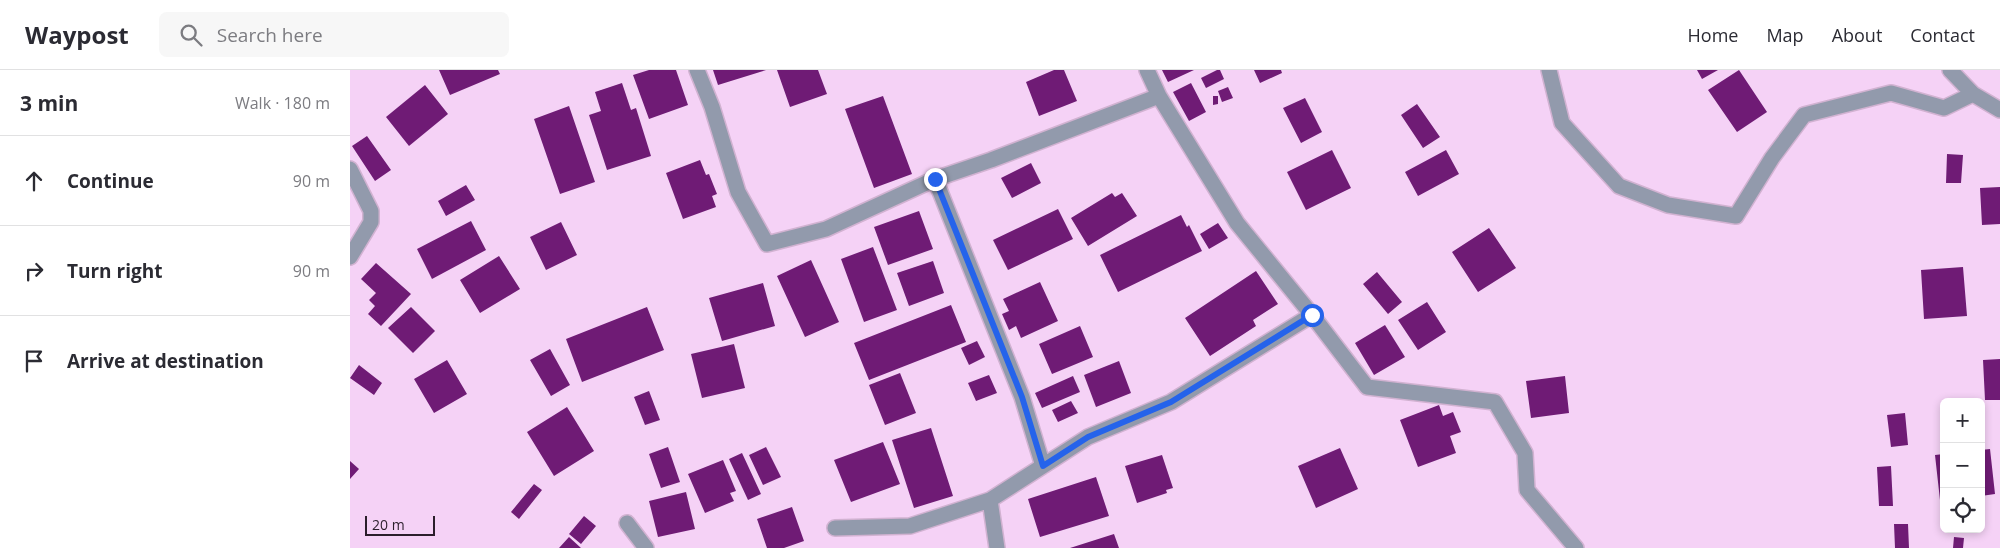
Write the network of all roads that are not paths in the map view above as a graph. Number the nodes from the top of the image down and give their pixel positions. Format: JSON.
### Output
{"nodes":[{"id":1,"x":697,"y":70,"type":"edge"},
{"id":2,"x":1148,"y":70,"type":"edge"},
{"id":3,"x":1549,"y":70,"type":"edge"},
{"id":4,"x":1950,"y":70,"type":"edge"},
{"id":5,"x":1973,"y":94,"type":"junction"},
{"id":6,"x":1159,"y":96,"type":"junction"},
{"id":7,"x":2000,"y":110,"type":"edge"},
{"id":8,"x":350,"y":169,"type":"edge"},
{"id":9,"x":935,"y":179,"type":"junction"},
{"id":10,"x":350,"y":257,"type":"edge"},
{"id":11,"x":1312,"y":315,"type":"junction"},
{"id":12,"x":1043,"y":466,"type":"junction"},
{"id":13,"x":990,"y":500,"type":"junction"},
{"id":14,"x":627,"y":523,"type":"dead end"},
{"id":15,"x":835,"y":528,"type":"dead end"},
{"id":16,"x":646,"y":548,"type":"edge"},
{"id":17,"x":997,"y":548,"type":"edge"},
{"id":18,"x":1576,"y":548,"type":"edge"}],
"edges":[{"from":1,"to":9,"type":"street"},
{"from":2,"to":6,"type":"street"},
{"from":3,"to":5,"type":"street"},
{"from":4,"to":5,"type":"street"},
{"from":5,"to":7,"type":"street"},
{"from":6,"to":9,"type":"street"},
{"from":6,"to":11,"type":"street"},
{"from":8,"to":10,"type":"street"},
{"from":9,"to":12,"type":"street"},
{"from":11,"to":12,"type":"street"},
{"from":11,"to":18,"type":"street"},
{"from":12,"to":13,"type":"street"},
{"from":13,"to":15,"type":"street"},
{"from":13,"to":17,"type":"street"},
{"from":14,"to":16,"type":"street"}]}
